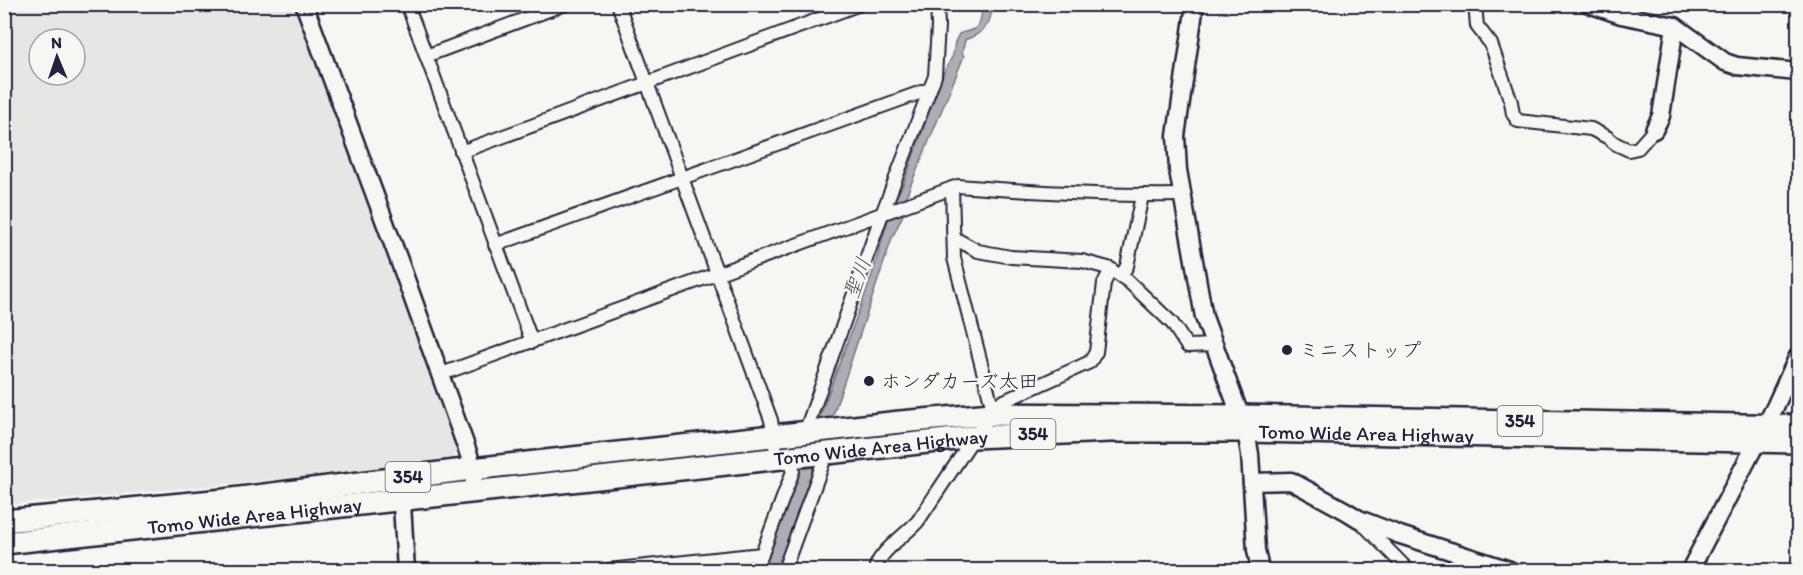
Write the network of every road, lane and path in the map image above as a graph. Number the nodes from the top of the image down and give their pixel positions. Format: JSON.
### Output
{"nodes":[{"id":1,"x":304,"y":4,"type":"edge"},
{"id":2,"x":408,"y":4,"type":"edge"},
{"id":3,"x":565,"y":4,"type":"edge"},
{"id":4,"x":618,"y":4,"type":"edge"},
{"id":5,"x":860,"y":4,"type":"edge"},
{"id":6,"x":937,"y":4,"type":"edge"},
{"id":7,"x":1195,"y":4,"type":"edge"},
{"id":8,"x":1475,"y":4,"type":"edge"},
{"id":9,"x":1588,"y":4,"type":"edge"},
{"id":10,"x":1675,"y":26,"type":"junction"},
{"id":11,"x":426,"y":56,"type":"junction"},
{"id":12,"x":1798,"y":72,"type":"edge"},
{"id":13,"x":647,"y":83,"type":"junction"},
{"id":14,"x":930,"y":89,"type":"junction"},
{"id":15,"x":1654,"y":130,"type":"joint"},
{"id":16,"x":461,"y":152,"type":"junction"},
{"id":17,"x":682,"y":179,"type":"junction"},
{"id":18,"x":952,"y":188,"type":"junction"},
{"id":19,"x":1182,"y":195,"type":"junction"},
{"id":20,"x":1142,"y":196,"type":"junction"},
{"id":21,"x":886,"y":212,"type":"junction"},
{"id":22,"x":954,"y":238,"type":"junction"},
{"id":23,"x":495,"y":245,"type":"junction"},
{"id":24,"x":1116,"y":273,"type":"junction"},
{"id":25,"x":717,"y":274,"type":"junction"},
{"id":26,"x":532,"y":342,"type":"junction"},
{"id":27,"x":1215,"y":345,"type":"junction"},
{"id":28,"x":1798,"y":356,"type":"edge"},
{"id":29,"x":439,"y":375,"type":"junction"},
{"id":30,"x":993,"y":410,"type":"junction"},
{"id":31,"x":1244,"y":423,"type":"junction"},
{"id":32,"x":1798,"y":426,"type":"edge"},
{"id":33,"x":816,"y":432,"type":"junction"},
{"id":34,"x":1761,"y":434,"type":"junction"},
{"id":35,"x":774,"y":436,"type":"junction"},
{"id":36,"x":974,"y":437,"type":"junction"},
{"id":37,"x":1798,"y":442,"type":"edge"},
{"id":38,"x":803,"y":455,"type":"junction"},
{"id":39,"x":472,"y":469,"type":"junction"},
{"id":40,"x":400,"y":478,"type":"junction"},
{"id":41,"x":1252,"y":482,"type":"junction"},
{"id":42,"x":476,"y":491,"type":"junction"},
{"id":43,"x":402,"y":500,"type":"junction"},
{"id":44,"x":1359,"y":519,"type":"junction"},
{"id":45,"x":4,"y":521,"type":"edge"},
{"id":46,"x":4,"y":543,"type":"edge"},
{"id":47,"x":762,"y":554,"type":"junction"},
{"id":48,"x":406,"y":570,"type":"edge"},
{"id":49,"x":608,"y":570,"type":"edge"},
{"id":50,"x":756,"y":570,"type":"edge"},
{"id":51,"x":784,"y":570,"type":"edge"},
{"id":52,"x":875,"y":570,"type":"edge"},
{"id":53,"x":1260,"y":570,"type":"edge"},
{"id":54,"x":1408,"y":570,"type":"edge"},
{"id":55,"x":1510,"y":570,"type":"edge"},
{"id":56,"x":1690,"y":570,"type":"edge"}],
"edges":[{"from":1,"to":29,"type":"street"},
{"from":2,"to":11,"type":"street"},
{"from":3,"to":11,"type":"street"},
{"from":4,"to":13,"type":"street"},
{"from":5,"to":13,"type":"street"},
{"from":6,"to":14,"type":"street"},
{"from":7,"to":19,"type":"street"},
{"from":8,"to":15,"type":"street"},
{"from":9,"to":10,"type":"street"},
{"from":10,"to":12,"type":"street"},
{"from":10,"to":15,"type":"street"},
{"from":11,"to":16,"type":"street"},
{"from":13,"to":16,"type":"street"},
{"from":13,"to":17,"type":"street"},
{"from":14,"to":17,"type":"street"},
{"from":14,"to":21,"type":"street"},
{"from":16,"to":23,"type":"street"},
{"from":17,"to":23,"type":"street"},
{"from":17,"to":25,"type":"street"},
{"from":18,"to":20,"type":"street"},
{"from":18,"to":21,"type":"street"},
{"from":18,"to":22,"type":"street"},
{"from":19,"to":20,"type":"street"},
{"from":19,"to":27,"type":"street"},
{"from":20,"to":24,"type":"street"},
{"from":21,"to":25,"type":"street"},
{"from":21,"to":33,"type":"street"},
{"from":22,"to":24,"type":"street"},
{"from":22,"to":30,"type":"street"},
{"from":23,"to":26,"type":"street"},
{"from":24,"to":27,"type":"street"},
{"from":24,"to":30,"type":"street"},
{"from":25,"to":26,"type":"street"},
{"from":25,"to":35,"type":"street"},
{"from":26,"to":29,"type":"street"},
{"from":27,"to":31,"type":"street"},
{"from":28,"to":34,"type":"street"},
{"from":29,"to":39,"type":"street"},
{"from":30,"to":31,"type":"highway","name":"Tomo Wide Area Highway","number":"354"},
{"from":30,"to":33,"type":"highway","name":"Tomo Wide Area Highway","number":"354"},
{"from":30,"to":36,"type":"street"},
{"from":31,"to":34,"type":"highway","name":"Tomo Wide Area Highway","number":"354"},
{"from":31,"to":36,"type":"highway","name":"Tomo Wide Area Highway","number":"354"},
{"from":31,"to":41,"type":"street"},
{"from":32,"to":34,"type":"highway","name":"Tomo Wide Area Highway","number":"354"},
{"from":33,"to":35,"type":"highway","name":"Tomo Wide Area Highway","number":"354"},
{"from":34,"to":37,"type":"highway","name":"Tomo Wide Area Highway","number":"354"},
{"from":34,"to":56,"type":"street"},
{"from":35,"to":38,"type":"street"},
{"from":35,"to":39,"type":"highway","name":"Tomo Wide Area Highway","number":"354"},
{"from":36,"to":38,"type":"highway","name":"Tomo Wide Area Highway","number":"354"},
{"from":36,"to":52,"type":"street"},
{"from":38,"to":42,"type":"highway","name":"Tomo Wide Area Highway","number":"354"},
{"from":38,"to":47,"type":"street"},
{"from":38,"to":51,"type":"street"},
{"from":39,"to":40,"type":"highway","name":"Tomo Wide Area Highway","number":"354"},
{"from":39,"to":42,"type":"street"},
{"from":40,"to":43,"type":"street"},
{"from":40,"to":45,"type":"highway","name":"Tomo Wide Area Highway","number":"354"},
{"from":41,"to":44,"type":"street"},
{"from":41,"to":53,"type":"street"},
{"from":42,"to":43,"type":"highway","name":"Tomo Wide Area Highway","number":"354"},
{"from":43,"to":46,"type":"highway","name":"Tomo Wide Area Highway","number":"354"},
{"from":43,"to":48,"type":"street"},
{"from":44,"to":54,"type":"street"},
{"from":44,"to":55,"type":"street"},
{"from":47,"to":49,"type":"street"},
{"from":47,"to":50,"type":"street"}]}
